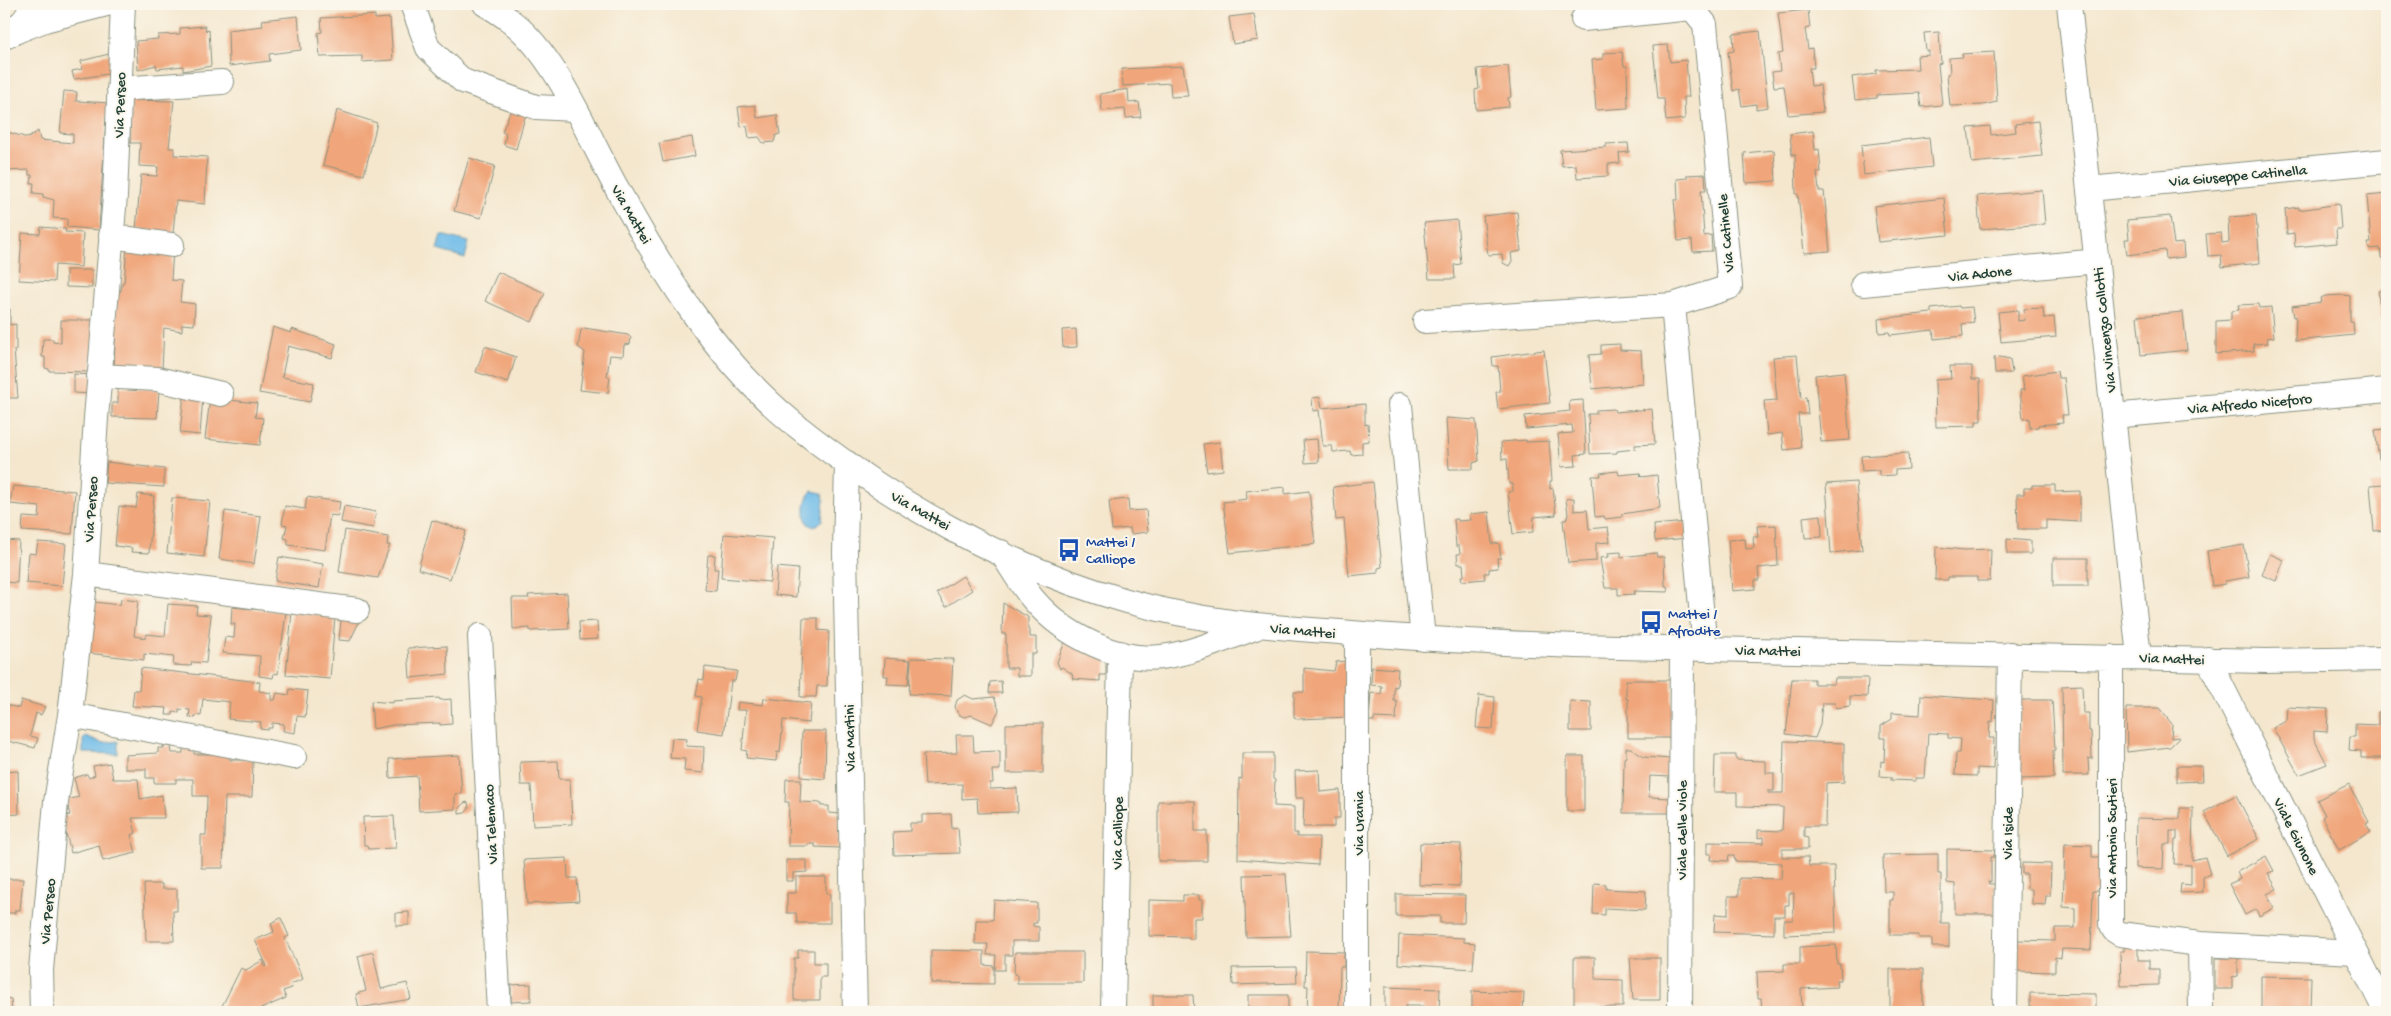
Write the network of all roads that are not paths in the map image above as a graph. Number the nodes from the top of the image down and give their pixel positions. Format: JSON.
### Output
{"nodes":[{"id":1,"x":33,"y":4,"type":"edge"},
{"id":2,"x":107,"y":4,"type":"edge"},
{"id":3,"x":123,"y":4,"type":"edge"},
{"id":4,"x":412,"y":4,"type":"edge"},
{"id":5,"x":485,"y":4,"type":"edge"},
{"id":6,"x":2070,"y":4,"type":"edge"},
{"id":7,"x":1583,"y":19,"type":"dead end"},
{"id":8,"x":9,"y":34,"type":"edge"},
{"id":9,"x":222,"y":82,"type":"dead end"},
{"id":10,"x":120,"y":89,"type":"junction"},
{"id":11,"x":574,"y":109,"type":"junction"},
{"id":12,"x":2387,"y":161,"type":"edge"},
{"id":13,"x":2089,"y":189,"type":"junction"},
{"id":14,"x":112,"y":236,"type":"junction"},
{"id":15,"x":172,"y":245,"type":"dead end"},
{"id":16,"x":2097,"y":261,"type":"junction"},
{"id":17,"x":1863,"y":284,"type":"dead end"},
{"id":18,"x":1673,"y":305,"type":"junction"},
{"id":19,"x":1425,"y":321,"type":"dead end"},
{"id":20,"x":99,"y":376,"type":"junction"},
{"id":21,"x":2387,"y":390,"type":"edge"},
{"id":22,"x":221,"y":394,"type":"dead end"},
{"id":23,"x":1400,"y":405,"type":"dead end"},
{"id":24,"x":2113,"y":416,"type":"junction"},
{"id":25,"x":847,"y":464,"type":"junction"},
{"id":26,"x":1001,"y":552,"type":"junction"},
{"id":27,"x":86,"y":574,"type":"junction"},
{"id":28,"x":357,"y":610,"type":"dead end"},
{"id":29,"x":1260,"y":626,"type":"junction"},
{"id":30,"x":1358,"y":634,"type":"junction"},
{"id":31,"x":480,"y":636,"type":"dead end"},
{"id":32,"x":1423,"y":639,"type":"junction"},
{"id":33,"x":1693,"y":649,"type":"junction"},
{"id":34,"x":1120,"y":653,"type":"junction"},
{"id":35,"x":2010,"y":654,"type":"junction"},
{"id":36,"x":2111,"y":657,"type":"junction"},
{"id":37,"x":2139,"y":657,"type":"junction"},
{"id":38,"x":2208,"y":659,"type":"junction"},
{"id":39,"x":2387,"y":660,"type":"edge"},
{"id":40,"x":70,"y":715,"type":"junction"},
{"id":41,"x":294,"y":757,"type":"dead end"},
{"id":42,"x":2200,"y":944,"type":"junction"},
{"id":43,"x":2355,"y":952,"type":"junction"},
{"id":44,"x":42,"y":1012,"type":"edge"},
{"id":45,"x":499,"y":1012,"type":"edge"},
{"id":46,"x":855,"y":1012,"type":"edge"},
{"id":47,"x":1113,"y":1012,"type":"edge"},
{"id":48,"x":1357,"y":1012,"type":"edge"},
{"id":49,"x":1680,"y":1012,"type":"edge"},
{"id":50,"x":2005,"y":1012,"type":"edge"},
{"id":51,"x":2201,"y":1012,"type":"edge"},
{"id":52,"x":2386,"y":1012,"type":"edge"}],
"edges":[{"from":1,"to":8,"type":"street"},
{"from":2,"to":8,"type":"street"},
{"from":3,"to":10,"type":"street","name":"Via Perseo"},
{"from":4,"to":11,"type":"street"},
{"from":5,"to":11,"type":"street","name":"Via Mattei"},
{"from":6,"to":13,"type":"street","name":"Via Vincenzo Collotti"},
{"from":7,"to":18,"type":"street","name":"Via Catinelle"},
{"from":9,"to":10,"type":"street"},
{"from":10,"to":14,"type":"street","name":"Via Perseo"},
{"from":11,"to":25,"type":"street","name":"Via Mattei"},
{"from":12,"to":13,"type":"street","name":"Via Giuseppe Catinella"},
{"from":13,"to":16,"type":"street","name":"Via Vincenzo Collotti"},
{"from":14,"to":15,"type":"street"},
{"from":14,"to":20,"type":"street","name":"Via Perseo"},
{"from":16,"to":17,"type":"street","name":"Via Adone"},
{"from":16,"to":24,"type":"street","name":"Via Vincenzo Collotti"},
{"from":18,"to":19,"type":"street"},
{"from":18,"to":33,"type":"street"},
{"from":20,"to":22,"type":"street"},
{"from":20,"to":27,"type":"street","name":"Via Perseo"},
{"from":21,"to":24,"type":"street","name":"Via Alfredo Niceforo"},
{"from":23,"to":32,"type":"street"},
{"from":24,"to":37,"type":"street","name":"Via Vincenzo Collotti"},
{"from":25,"to":26,"type":"street","name":"Via Mattei"},
{"from":25,"to":46,"type":"street","name":"Via Martini"},
{"from":26,"to":29,"type":"street","name":"Via Mattei"},
{"from":26,"to":34,"type":"street"},
{"from":27,"to":28,"type":"street"},
{"from":27,"to":40,"type":"street","name":"Via Perseo"},
{"from":29,"to":30,"type":"street","name":"Via Mattei"},
{"from":29,"to":34,"type":"street"},
{"from":30,"to":32,"type":"street","name":"Via Mattei"},
{"from":30,"to":48,"type":"street","name":"Via Urania"},
{"from":31,"to":45,"type":"street","name":"Via Telemaco"},
{"from":32,"to":33,"type":"street","name":"Via Mattei"},
{"from":33,"to":35,"type":"street","name":"Via Mattei"},
{"from":33,"to":49,"type":"street","name":"Viale delle Viole"},
{"from":34,"to":47,"type":"street","name":"Via Calliope"},
{"from":35,"to":36,"type":"street","name":"Via Mattei"},
{"from":35,"to":50,"type":"street","name":"Via Iside"},
{"from":36,"to":37,"type":"street","name":"Via Mattei"},
{"from":36,"to":42,"type":"street","name":"Via Antonio Scutieri"},
{"from":37,"to":38,"type":"street","name":"Via Mattei"},
{"from":38,"to":39,"type":"street","name":"Via Mattei"},
{"from":38,"to":43,"type":"street","name":"Viale Giunone"},
{"from":40,"to":41,"type":"street"},
{"from":40,"to":44,"type":"street","name":"Via Perseo"},
{"from":42,"to":43,"type":"street","name":"Via Antonio Scutieri"},
{"from":42,"to":51,"type":"street"},
{"from":43,"to":52,"type":"street","name":"Viale Giunone"}]}
